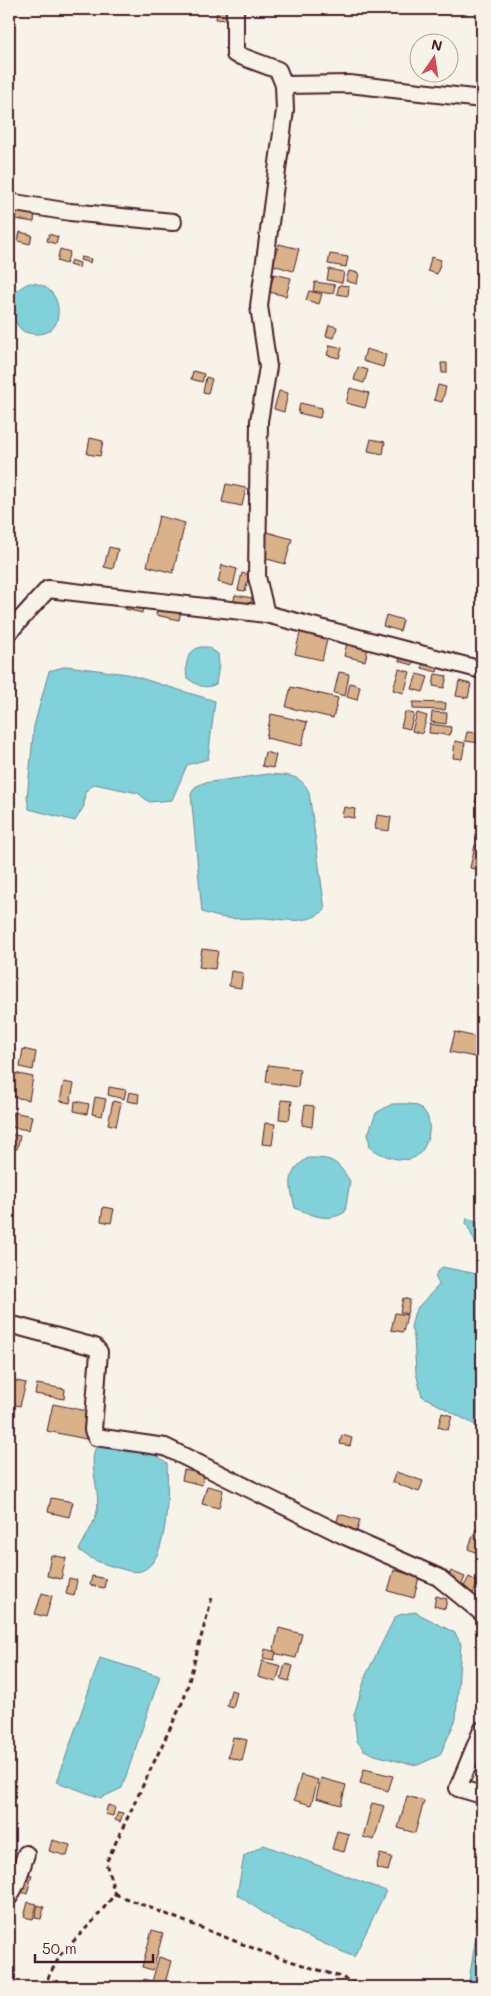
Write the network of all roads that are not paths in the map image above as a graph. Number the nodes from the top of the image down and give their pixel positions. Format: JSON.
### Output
{"nodes":[{"id":1,"x":235,"y":9,"type":"edge"},
{"id":2,"x":284,"y":85,"type":"junction"},
{"id":3,"x":482,"y":99,"type":"edge"},
{"id":4,"x":9,"y":202,"type":"edge"},
{"id":5,"x":173,"y":222,"type":"dead end"},
{"id":6,"x":266,"y":614,"type":"junction"},
{"id":7,"x":9,"y":632,"type":"edge"},
{"id":8,"x":482,"y":670,"type":"edge"},
{"id":9,"x":9,"y":1324,"type":"edge"},
{"id":10,"x":482,"y":1613,"type":"edge"},
{"id":11,"x":482,"y":1730,"type":"edge"},
{"id":12,"x":482,"y":1795,"type":"edge"},
{"id":13,"x":26,"y":1854,"type":"dead end"},
{"id":14,"x":9,"y":1897,"type":"edge"}],
"edges":[{"from":1,"to":2,"type":"street"},
{"from":2,"to":3,"type":"street"},
{"from":2,"to":6,"type":"street"},
{"from":4,"to":5,"type":"street"},
{"from":6,"to":7,"type":"street"},
{"from":6,"to":8,"type":"street"},
{"from":9,"to":10,"type":"street"},
{"from":11,"to":12,"type":"street"},
{"from":13,"to":14,"type":"street"}]}
